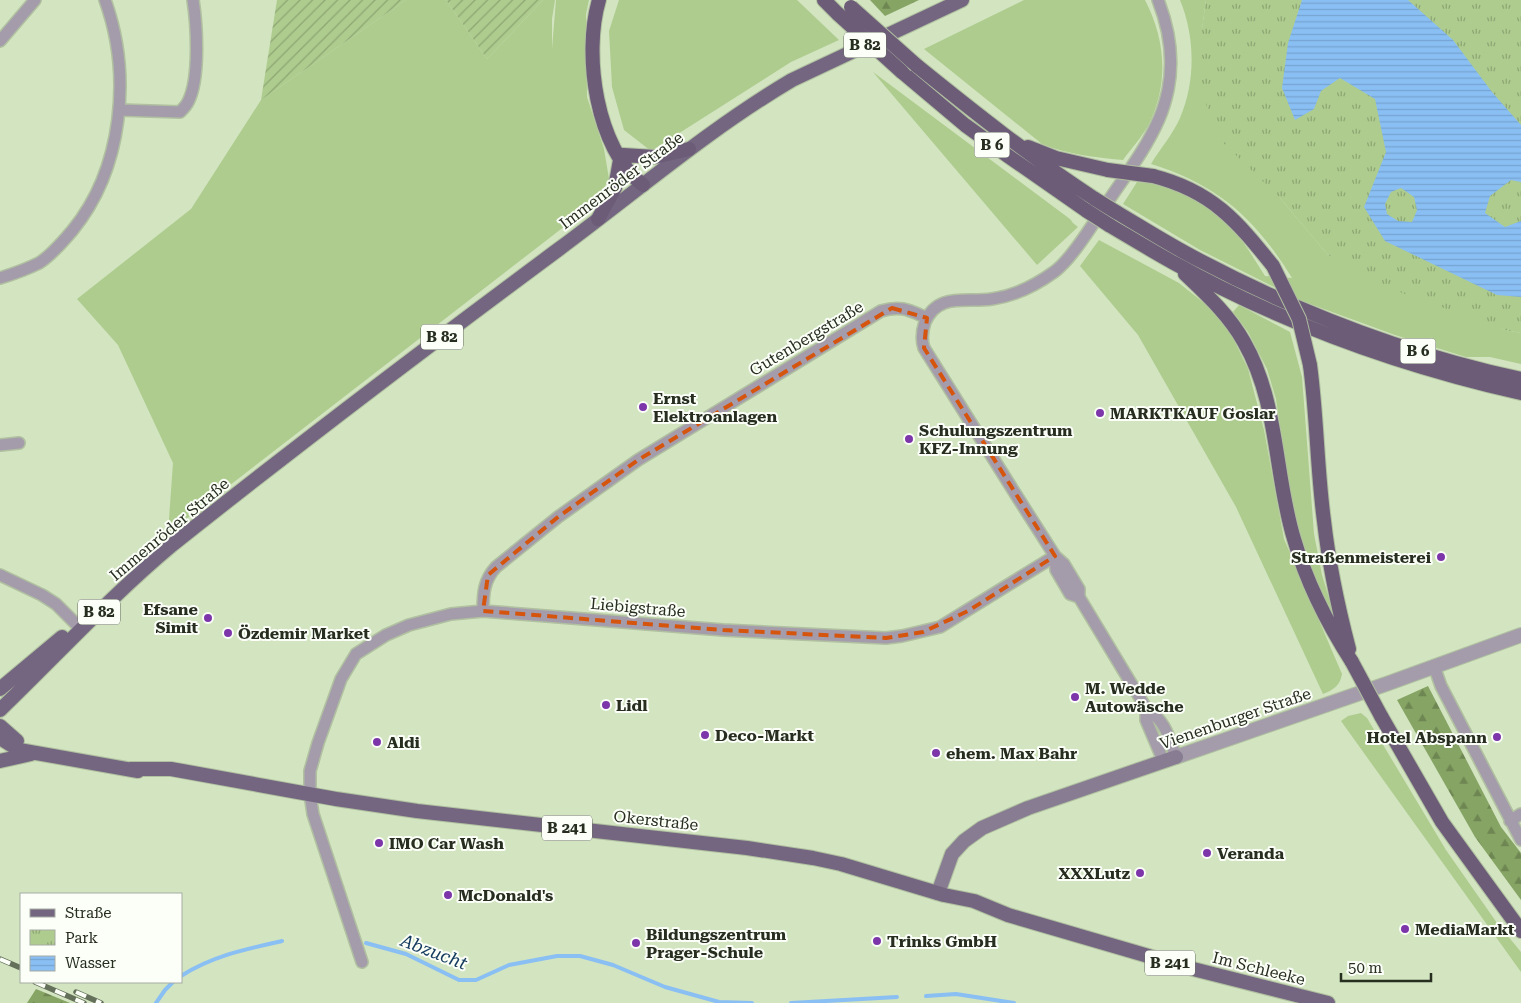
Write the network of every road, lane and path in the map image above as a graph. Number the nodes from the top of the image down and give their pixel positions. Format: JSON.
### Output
{"nodes":[{"id":1,"x":35,"y":0,"type":"edge"},
{"id":2,"x":105,"y":0,"type":"edge"},
{"id":3,"x":193,"y":0,"type":"edge"},
{"id":4,"x":599,"y":0,"type":"edge"},
{"id":5,"x":824,"y":0,"type":"edge"},
{"id":6,"x":962,"y":0,"type":"edge"},
{"id":7,"x":1158,"y":0,"type":"edge"},
{"id":8,"x":848,"y":3,"type":"edge"},
{"id":9,"x":0,"y":41,"type":"edge"},
{"id":10,"x":120,"y":110,"type":"junction"},
{"id":11,"x":1002,"y":134,"type":"junction"},
{"id":12,"x":689,"y":149,"type":"junction"},
{"id":13,"x":622,"y":157,"type":"junction"},
{"id":14,"x":643,"y":185,"type":"junction"},
{"id":15,"x":1091,"y":205,"type":"junction"},
{"id":16,"x":598,"y":219,"type":"junction"},
{"id":17,"x":1175,"y":264,"type":"junction"},
{"id":18,"x":0,"y":278,"type":"edge"},
{"id":19,"x":927,"y":318,"type":"junction"},
{"id":20,"x":1521,"y":379,"type":"edge"},
{"id":21,"x":1521,"y":394,"type":"edge"},
{"id":22,"x":325,"y":425,"type":"junction"},
{"id":23,"x":19,"y":443,"type":"dead end"},
{"id":24,"x":0,"y":446,"type":"edge"},
{"id":25,"x":1055,"y":556,"type":"junction"},
{"id":26,"x":0,"y":575,"type":"edge"},
{"id":27,"x":483,"y":611,"type":"junction"},
{"id":28,"x":77,"y":625,"type":"junction"},
{"id":29,"x":1521,"y":635,"type":"edge"},
{"id":30,"x":1352,"y":662,"type":"junction"},
{"id":31,"x":1434,"y":666,"type":"junction"},
{"id":32,"x":0,"y":689,"type":"edge"},
{"id":33,"x":0,"y":710,"type":"edge"},
{"id":34,"x":3,"y":735,"type":"edge"},
{"id":35,"x":34,"y":753,"type":"junction"},
{"id":36,"x":1170,"y":759,"type":"junction"},
{"id":37,"x":0,"y":761,"type":"edge"},
{"id":38,"x":310,"y":794,"type":"junction"},
{"id":39,"x":1521,"y":814,"type":"edge"},
{"id":40,"x":1510,"y":820,"type":"junction"},
{"id":41,"x":1521,"y":840,"type":"edge"},
{"id":42,"x":941,"y":894,"type":"junction"},
{"id":43,"x":1521,"y":931,"type":"edge"},
{"id":44,"x":362,"y":962,"type":"dead end"},
{"id":45,"x":1328,"y":1003,"type":"edge"}],
"edges":[{"from":1,"to":9,"type":"street"},
{"from":2,"to":10,"type":"street"},
{"from":3,"to":10,"type":"street"},
{"from":4,"to":13,"type":"highway"},
{"from":5,"to":15,"type":"highway","number":"B 6","bridge":true},
{"from":6,"to":12,"type":"main road","name":"Immenröder Straße","number":"B 82"},
{"from":7,"to":19,"type":"street"},
{"from":8,"to":11,"type":"highway","number":"B 6","bridge":true},
{"from":10,"to":18,"type":"street"},
{"from":11,"to":15,"type":"highway","number":"B 6"},
{"from":11,"to":30,"type":"highway","bridge":true},
{"from":12,"to":13,"type":"highway"},
{"from":12,"to":14,"type":"main road","name":"Immenröder Straße","number":"B 82"},
{"from":13,"to":14,"type":"highway"},
{"from":13,"to":16,"type":"highway"},
{"from":14,"to":16,"type":"main road","name":"Immenröder Straße","number":"B 82"},
{"from":15,"to":17,"type":"highway","number":"B 6","bridge":true},
{"from":15,"to":20,"type":"highway","number":"B 6","bridge":true},
{"from":16,"to":22,"type":"main road","name":"Immenröder Straße","number":"B 82"},
{"from":17,"to":21,"type":"highway","number":"B 6"},
{"from":17,"to":30,"type":"highway"},
{"from":19,"to":25,"type":"street"},
{"from":19,"to":27,"type":"street","name":"Gutenbergstraße"},
{"from":22,"to":28,"type":"main road","name":"Immenröder Straße","number":"B 82"},
{"from":22,"to":33,"type":"main road","name":"Immenröder Straße","number":"B 82"},
{"from":23,"to":24,"type":"street"},
{"from":25,"to":27,"type":"street","name":"Liebigstraße"},
{"from":25,"to":36,"type":"street"},
{"from":26,"to":28,"type":"street"},
{"from":27,"to":38,"type":"street","name":"Liebigstraße"},
{"from":28,"to":32,"type":"main road","name":"Immenröder Straße","number":"B 82"},
{"from":29,"to":31,"type":"street","name":"Vienenburger Straße"},
{"from":30,"to":43,"type":"highway","bridge":true},
{"from":31,"to":36,"type":"street","name":"Vienenburger Straße"},
{"from":31,"to":40,"type":"street"},
{"from":34,"to":35,"type":"main road","name":"Okerstraße"},
{"from":35,"to":37,"type":"main road"},
{"from":35,"to":38,"type":"main road","name":"Okerstraße"},
{"from":36,"to":42,"type":"main road","name":"Vienenburger Straße"},
{"from":38,"to":42,"type":"main road","name":"Okerstraße","number":"B 241"},
{"from":38,"to":44,"type":"street","name":"Liebigstraße"},
{"from":39,"to":40,"type":"street"},
{"from":40,"to":41,"type":"street"},
{"from":42,"to":45,"type":"main road","name":"Im Schleeke","number":"B 241"}]}
